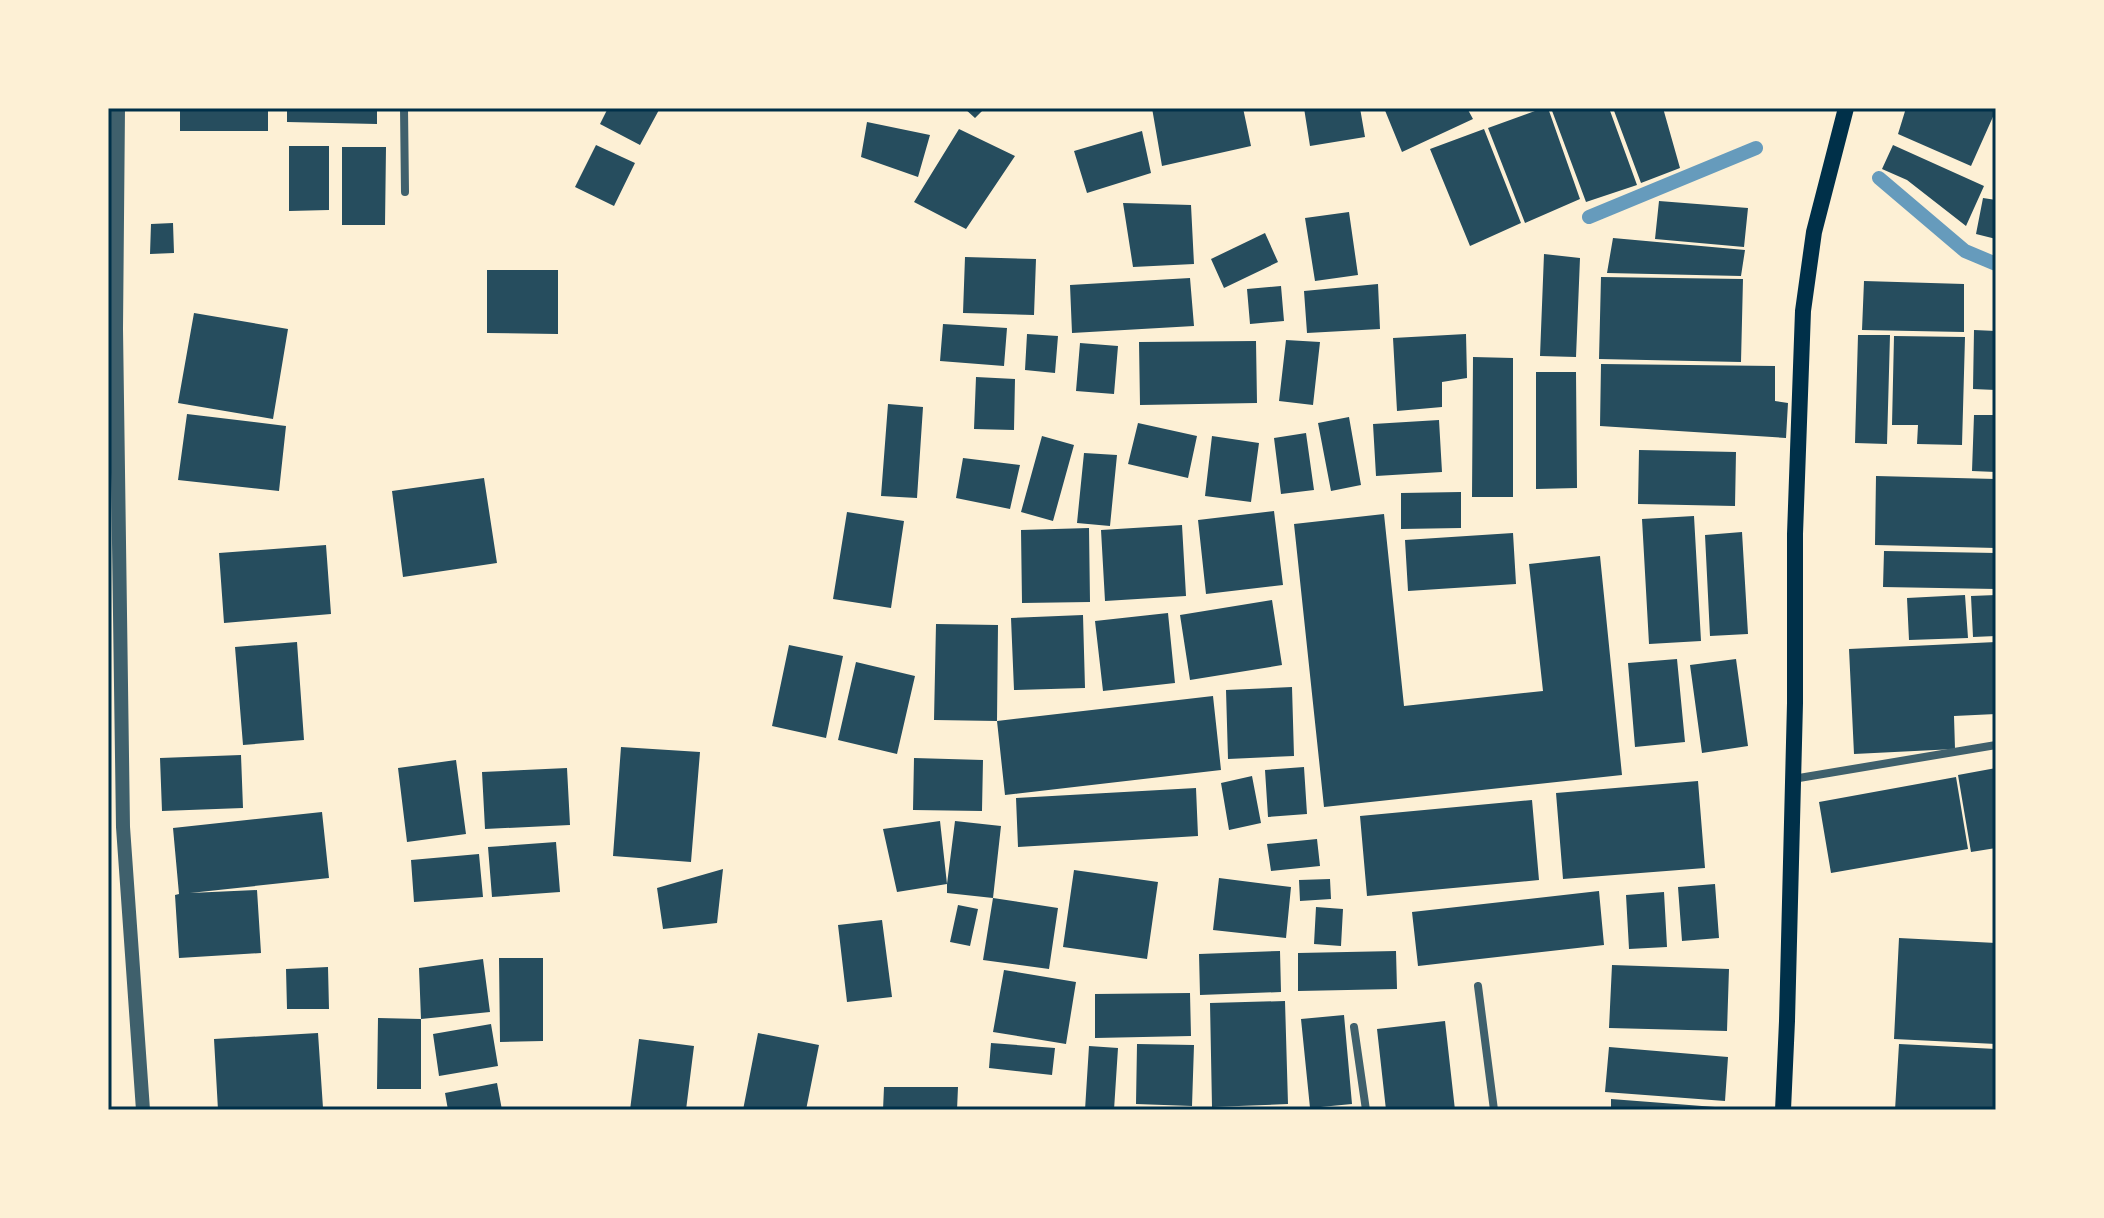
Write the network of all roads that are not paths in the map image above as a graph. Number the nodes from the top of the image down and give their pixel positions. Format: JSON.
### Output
{"nodes":[{"id":1,"x":118,"y":108,"type":"edge"},
{"id":2,"x":404,"y":108,"type":"edge"},
{"id":3,"x":1846,"y":108,"type":"edge"},
{"id":4,"x":405,"y":192,"type":"dead end"},
{"id":5,"x":112,"y":328,"type":"edge"},
{"id":6,"x":1996,"y":745,"type":"edge"},
{"id":7,"x":1793,"y":779,"type":"junction"},
{"id":8,"x":1478,"y":986,"type":"dead end"},
{"id":9,"x":1354,"y":1027,"type":"dead end"},
{"id":10,"x":143,"y":1110,"type":"edge"},
{"id":11,"x":1366,"y":1110,"type":"edge"},
{"id":12,"x":1494,"y":1110,"type":"edge"},
{"id":13,"x":1783,"y":1110,"type":"edge"}],
"edges":[{"from":1,"to":5,"type":"street"},
{"from":2,"to":4,"type":"street"},
{"from":3,"to":7,"type":"main road"},
{"from":5,"to":10,"type":"street"},
{"from":6,"to":7,"type":"street"},
{"from":7,"to":13,"type":"main road"},
{"from":8,"to":12,"type":"street"},
{"from":9,"to":11,"type":"street"}]}
